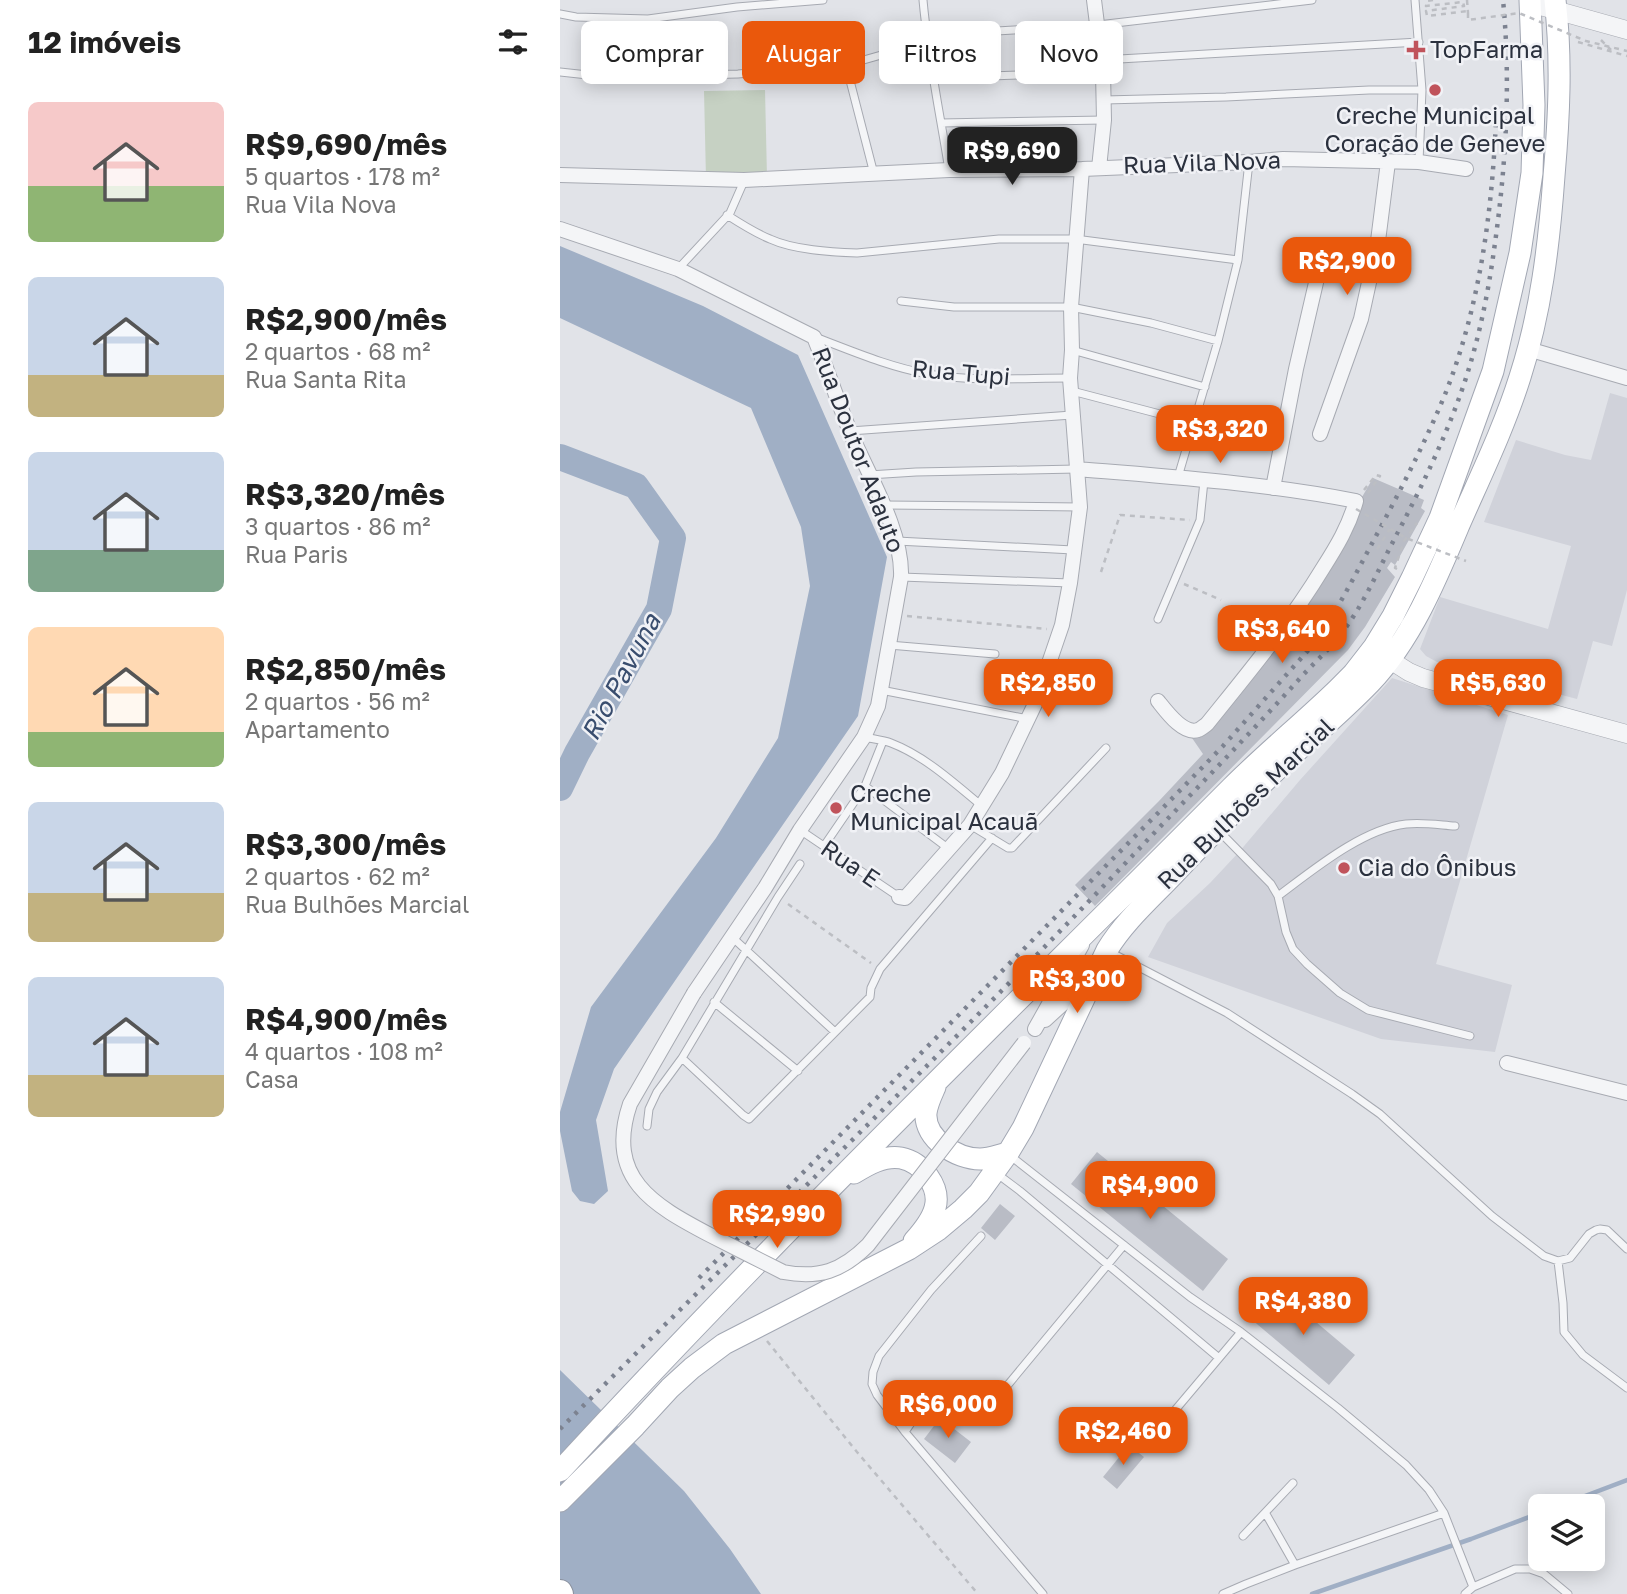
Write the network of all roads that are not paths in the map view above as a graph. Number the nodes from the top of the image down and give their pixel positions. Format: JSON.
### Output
{"nodes":[{"id":1,"x":822,"y":0,"type":"edge"},
{"id":2,"x":923,"y":0,"type":"edge"},
{"id":3,"x":1094,"y":0,"type":"edge"},
{"id":4,"x":1312,"y":0,"type":"edge"},
{"id":5,"x":1415,"y":0,"type":"edge"},
{"id":6,"x":1278,"y":2,"type":"edge"},
{"id":7,"x":1530,"y":2,"type":"edge"},
{"id":8,"x":1555,"y":5,"type":"edge"},
{"id":9,"x":560,"y":14,"type":"edge"},
{"id":10,"x":925,"y":21,"type":"edge"},
{"id":11,"x":1097,"y":21,"type":"edge"},
{"id":12,"x":1123,"y":22,"type":"edge"},
{"id":13,"x":1627,"y":30,"type":"edge"},
{"id":14,"x":1419,"y":42,"type":"junction"},
{"id":15,"x":1123,"y":64,"type":"edge"},
{"id":16,"x":560,"y":72,"type":"edge"},
{"id":17,"x":742,"y":74,"type":"edge"},
{"id":18,"x":851,"y":84,"type":"edge"},
{"id":19,"x":935,"y":84,"type":"edge"},
{"id":20,"x":1103,"y":84,"type":"edge"},
{"id":21,"x":1422,"y":90,"type":"junction"},
{"id":22,"x":1103,"y":100,"type":"junction"},
{"id":23,"x":1104,"y":120,"type":"junction"},
{"id":24,"x":941,"y":122,"type":"junction"},
{"id":25,"x":1249,"y":162,"type":"junction"},
{"id":26,"x":1388,"y":162,"type":"junction"},
{"id":27,"x":1419,"y":162,"type":"junction"},
{"id":28,"x":1099,"y":168,"type":"junction"},
{"id":29,"x":1082,"y":169,"type":"junction"},
{"id":30,"x":1466,"y":169,"type":"dead end"},
{"id":31,"x":949,"y":170,"type":"junction"},
{"id":32,"x":874,"y":174,"type":"junction"},
{"id":33,"x":560,"y":175,"type":"edge"},
{"id":34,"x":744,"y":180,"type":"junction"},
{"id":35,"x":727,"y":215,"type":"junction"},
{"id":36,"x":560,"y":229,"type":"edge"},
{"id":37,"x":1076,"y":239,"type":"junction"},
{"id":38,"x":1238,"y":260,"type":"junction"},
{"id":39,"x":1374,"y":260,"type":"junction"},
{"id":40,"x":678,"y":270,"type":"junction"},
{"id":41,"x":901,"y":302,"type":"dead end"},
{"id":42,"x":1071,"y":307,"type":"junction"},
{"id":43,"x":814,"y":337,"type":"junction"},
{"id":44,"x":1218,"y":341,"type":"junction"},
{"id":45,"x":1528,"y":349,"type":"junction"},
{"id":46,"x":1072,"y":350,"type":"junction"},
{"id":47,"x":1627,"y":378,"type":"edge"},
{"id":48,"x":1071,"y":384,"type":"junction"},
{"id":49,"x":1205,"y":387,"type":"junction"},
{"id":50,"x":1073,"y":415,"type":"junction"},
{"id":51,"x":1195,"y":423,"type":"junction"},
{"id":52,"x":850,"y":431,"type":"junction"},
{"id":53,"x":1320,"y":434,"type":"dead end"},
{"id":54,"x":1078,"y":469,"type":"junction"},
{"id":55,"x":869,"y":475,"type":"junction"},
{"id":56,"x":1178,"y":478,"type":"junction"},
{"id":57,"x":1204,"y":481,"type":"junction"},
{"id":58,"x":1273,"y":488,"type":"junction"},
{"id":59,"x":883,"y":505,"type":"junction"},
{"id":60,"x":1080,"y":507,"type":"junction"},
{"id":61,"x":897,"y":541,"type":"junction"},
{"id":62,"x":1073,"y":550,"type":"junction"},
{"id":63,"x":901,"y":577,"type":"junction"},
{"id":64,"x":1070,"y":583,"type":"junction"},
{"id":65,"x":1158,"y":619,"type":"dead end"},
{"id":66,"x":889,"y":645,"type":"junction"},
{"id":67,"x":995,"y":654,"type":"dead end"},
{"id":68,"x":1390,"y":660,"type":"junction"},
{"id":69,"x":881,"y":690,"type":"junction"},
{"id":70,"x":1158,"y":701,"type":"dead end"},
{"id":71,"x":1029,"y":719,"type":"junction"},
{"id":72,"x":1627,"y":734,"type":"edge"},
{"id":73,"x":864,"y":737,"type":"junction"},
{"id":74,"x":883,"y":741,"type":"junction"},
{"id":75,"x":1107,"y":748,"type":"dead end"},
{"id":76,"x":865,"y":786,"type":"junction"},
{"id":77,"x":982,"y":807,"type":"junction"},
{"id":78,"x":970,"y":825,"type":"junction"},
{"id":79,"x":1455,"y":826,"type":"dead end"},
{"id":80,"x":1218,"y":829,"type":"junction"},
{"id":81,"x":800,"y":830,"type":"junction"},
{"id":82,"x":992,"y":838,"type":"junction"},
{"id":83,"x":824,"y":846,"type":"junction"},
{"id":84,"x":1186,"y":847,"type":"junction"},
{"id":85,"x":949,"y":850,"type":"junction"},
{"id":86,"x":800,"y":864,"type":"dead end"},
{"id":87,"x":1278,"y":895,"type":"junction"},
{"id":88,"x":899,"y":897,"type":"joint"},
{"id":89,"x":1095,"y":922,"type":"junction"},
{"id":90,"x":733,"y":938,"type":"junction"},
{"id":91,"x":746,"y":950,"type":"junction"},
{"id":92,"x":1107,"y":950,"type":"junction"},
{"id":93,"x":1096,"y":974,"type":"junction"},
{"id":94,"x":714,"y":1002,"type":"junction"},
{"id":95,"x":1035,"y":1029,"type":"junction"},
{"id":96,"x":835,"y":1032,"type":"junction"},
{"id":97,"x":1470,"y":1036,"type":"dead end"},
{"id":98,"x":682,"y":1058,"type":"junction"},
{"id":99,"x":1507,"y":1063,"type":"dead end"},
{"id":100,"x":798,"y":1071,"type":"junction"},
{"id":101,"x":939,"y":1079,"type":"junction"},
{"id":102,"x":1627,"y":1093,"type":"edge"},
{"id":103,"x":647,"y":1126,"type":"dead end"},
{"id":104,"x":1008,"y":1153,"type":"junction"},
{"id":105,"x":994,"y":1172,"type":"junction"},
{"id":106,"x":834,"y":1185,"type":"junction"},
{"id":107,"x":981,"y":1236,"type":"dead end"},
{"id":108,"x":1124,"y":1245,"type":"junction"},
{"id":109,"x":909,"y":1249,"type":"junction"},
{"id":110,"x":1627,"y":1249,"type":"edge"},
{"id":111,"x":1558,"y":1261,"type":"junction"},
{"id":112,"x":1107,"y":1265,"type":"junction"},
{"id":113,"x":1241,"y":1332,"type":"junction"},
{"id":114,"x":1219,"y":1358,"type":"junction"},
{"id":115,"x":1627,"y":1388,"type":"edge"},
{"id":116,"x":905,"y":1432,"type":"junction"},
{"id":117,"x":1144,"y":1447,"type":"dead end"},
{"id":118,"x":560,"y":1471,"type":"edge"},
{"id":119,"x":1293,"y":1483,"type":"dead end"},
{"id":120,"x":560,"y":1502,"type":"edge"},
{"id":121,"x":1444,"y":1513,"type":"junction"},
{"id":122,"x":1266,"y":1514,"type":"junction"},
{"id":123,"x":1243,"y":1536,"type":"dead end"},
{"id":124,"x":1295,"y":1565,"type":"junction"},
{"id":125,"x":1473,"y":1587,"type":"junction"},
{"id":126,"x":1043,"y":1594,"type":"edge"},
{"id":127,"x":1223,"y":1594,"type":"edge"},
{"id":128,"x":1465,"y":1594,"type":"edge"},
{"id":129,"x":1568,"y":1594,"type":"edge"}],
"edges":[{"from":1,"to":9,"type":"lane"},
{"from":2,"to":10,"type":"lane"},
{"from":3,"to":11,"type":"street"},
{"from":4,"to":6,"type":"lane"},
{"from":5,"to":14,"type":"lane"},
{"from":6,"to":12,"type":"lane"},
{"from":7,"to":8,"type":"street"},
{"from":7,"to":84,"type":"main road","name":"Rua Bulhões Marcial"},
{"from":8,"to":13,"type":"street"},
{"from":8,"to":45,"type":"main road","name":"Rua Bulhões Marcial"},
{"from":14,"to":15,"type":"lane"},
{"from":14,"to":21,"type":"lane"},
{"from":16,"to":17,"type":"lane"},
{"from":18,"to":32,"type":"lane"},
{"from":19,"to":24,"type":"lane"},
{"from":20,"to":22,"type":"street"},
{"from":21,"to":22,"type":"lane"},
{"from":21,"to":27,"type":"lane"},
{"from":22,"to":23,"type":"street"},
{"from":23,"to":24,"type":"lane"},
{"from":23,"to":28,"type":"street"},
{"from":24,"to":31,"type":"lane"},
{"from":25,"to":26,"type":"street","name":"Rua Vila Nova"},
{"from":25,"to":28,"type":"street","name":"Rua Vila Nova"},
{"from":25,"to":38,"type":"lane"},
{"from":26,"to":27,"type":"street","name":"Rua Vila Nova"},
{"from":26,"to":39,"type":"street"},
{"from":27,"to":30,"type":"street","name":"Rua Vila Nova"},
{"from":28,"to":29,"type":"street","name":"Rua Vila Nova"},
{"from":29,"to":31,"type":"street","name":"Rua Vila Nova"},
{"from":29,"to":37,"type":"street"},
{"from":31,"to":32,"type":"street","name":"Rua Vila Nova"},
{"from":32,"to":34,"type":"street","name":"Rua Vila Nova"},
{"from":33,"to":34,"type":"street","name":"Rua Vila Nova"},
{"from":34,"to":35,"type":"lane"},
{"from":35,"to":37,"type":"lane"},
{"from":35,"to":40,"type":"lane"},
{"from":36,"to":40,"type":"street","name":"Rua Doutor Adauto"},
{"from":37,"to":38,"type":"lane"},
{"from":37,"to":42,"type":"street"},
{"from":38,"to":44,"type":"lane"},
{"from":39,"to":53,"type":"street"},
{"from":39,"to":58,"type":"street"},
{"from":40,"to":43,"type":"street","name":"Rua Doutor Adauto"},
{"from":41,"to":42,"type":"lane"},
{"from":42,"to":44,"type":"lane"},
{"from":42,"to":46,"type":"street"},
{"from":43,"to":48,"type":"lane","name":"Rua Tupi"},
{"from":43,"to":52,"type":"street","name":"Rua Doutor Adauto"},
{"from":44,"to":49,"type":"lane"},
{"from":45,"to":47,"type":"street"},
{"from":45,"to":68,"type":"main road","name":"Rua Bulhões Marcial"},
{"from":46,"to":48,"type":"street"},
{"from":46,"to":49,"type":"lane"},
{"from":48,"to":50,"type":"street"},
{"from":48,"to":51,"type":"lane","name":"Rua Tupi"},
{"from":49,"to":51,"type":"lane"},
{"from":50,"to":52,"type":"lane"},
{"from":50,"to":54,"type":"street"},
{"from":51,"to":56,"type":"lane"},
{"from":52,"to":55,"type":"street","name":"Rua Doutor Adauto"},
{"from":54,"to":55,"type":"lane"},
{"from":54,"to":56,"type":"street"},
{"from":54,"to":60,"type":"street"},
{"from":55,"to":59,"type":"street","name":"Rua Doutor Adauto"},
{"from":56,"to":57,"type":"street"},
{"from":57,"to":58,"type":"street"},
{"from":57,"to":65,"type":"lane"},
{"from":58,"to":70,"type":"street"},
{"from":59,"to":60,"type":"lane"},
{"from":59,"to":61,"type":"street","name":"Rua Doutor Adauto"},
{"from":60,"to":62,"type":"street"},
{"from":61,"to":62,"type":"lane"},
{"from":61,"to":63,"type":"street","name":"Rua Doutor Adauto"},
{"from":62,"to":64,"type":"street"},
{"from":63,"to":64,"type":"lane"},
{"from":63,"to":66,"type":"street","name":"Rua Doutor Adauto"},
{"from":64,"to":71,"type":"street"},
{"from":66,"to":67,"type":"lane"},
{"from":66,"to":69,"type":"street","name":"Rua Doutor Adauto"},
{"from":68,"to":72,"type":"street"},
{"from":68,"to":80,"type":"main road","name":"Rua Bulhões Marcial"},
{"from":69,"to":71,"type":"lane"},
{"from":69,"to":73,"type":"street","name":"Rua Doutor Adauto"},
{"from":71,"to":77,"type":"street"},
{"from":73,"to":74,"type":"lane"},
{"from":73,"to":81,"type":"street","name":"Rua Doutor Adauto"},
{"from":74,"to":76,"type":"lane"},
{"from":74,"to":77,"type":"lane"},
{"from":75,"to":82,"type":"lane"},
{"from":76,"to":83,"type":"lane"},
{"from":76,"to":85,"type":"lane"},
{"from":77,"to":78,"type":"street"},
{"from":78,"to":82,"type":"lane"},
{"from":78,"to":85,"type":"street"},
{"from":79,"to":87,"type":"lane"},
{"from":80,"to":84,"type":"main road","name":"Rua Bulhões Marcial"},
{"from":80,"to":87,"type":"lane"},
{"from":81,"to":83,"type":"lane","name":"Rua E"},
{"from":81,"to":90,"type":"street","name":"Rua Doutor Adauto"},
{"from":82,"to":96,"type":"lane"},
{"from":83,"to":88,"type":"lane","name":"Rua E"},
{"from":84,"to":89,"type":"main road","name":"Rua Bulhões Marcial"},
{"from":84,"to":92,"type":"main road","name":"Rua Bulhões Marcial"},
{"from":85,"to":88,"type":"street"},
{"from":86,"to":91,"type":"lane"},
{"from":87,"to":97,"type":"lane"},
{"from":89,"to":95,"type":"street"},
{"from":89,"to":101,"type":"main road","name":"Rua Bulhões Marcial"},
{"from":90,"to":91,"type":"lane"},
{"from":90,"to":95,"type":"street","name":"Rua Doutor Adauto","bridge":true},
{"from":91,"to":94,"type":"lane"},
{"from":91,"to":96,"type":"lane"},
{"from":92,"to":93,"type":"main road","name":"Rua Bulhões Marcial"},
{"from":92,"to":111,"type":"lane"},
{"from":93,"to":95,"type":"street"},
{"from":93,"to":104,"type":"main road","name":"Rua Bulhões Marcial"},
{"from":94,"to":98,"type":"lane"},
{"from":94,"to":100,"type":"lane"},
{"from":96,"to":100,"type":"lane"},
{"from":98,"to":100,"type":"lane"},
{"from":98,"to":103,"type":"lane"},
{"from":99,"to":102,"type":"street"},
{"from":101,"to":104,"type":"main road"},
{"from":101,"to":106,"type":"main road","name":"Rua Bulhões Marcial"},
{"from":104,"to":105,"type":"main road","name":"Rua Bulhões Marcial"},
{"from":104,"to":108,"type":"lane"},
{"from":105,"to":109,"type":"main road","name":"Rua Bulhões Marcial"},
{"from":105,"to":112,"type":"lane"},
{"from":106,"to":109,"type":"main road"},
{"from":106,"to":118,"type":"main road","name":"Rua Bulhões Marcial"},
{"from":107,"to":116,"type":"lane"},
{"from":108,"to":112,"type":"lane"},
{"from":108,"to":113,"type":"lane"},
{"from":109,"to":120,"type":"main road","name":"Rua Bulhões Marcial"},
{"from":110,"to":111,"type":"lane"},
{"from":111,"to":115,"type":"lane"},
{"from":112,"to":114,"type":"lane"},
{"from":112,"to":116,"type":"lane"},
{"from":113,"to":114,"type":"lane"},
{"from":113,"to":121,"type":"lane"},
{"from":114,"to":117,"type":"lane"},
{"from":116,"to":126,"type":"lane"},
{"from":119,"to":122,"type":"lane"},
{"from":121,"to":124,"type":"lane"},
{"from":121,"to":125,"type":"lane"},
{"from":122,"to":123,"type":"lane"},
{"from":122,"to":124,"type":"lane"},
{"from":124,"to":127,"type":"lane"},
{"from":125,"to":128,"type":"lane"},
{"from":125,"to":129,"type":"lane"}]}
